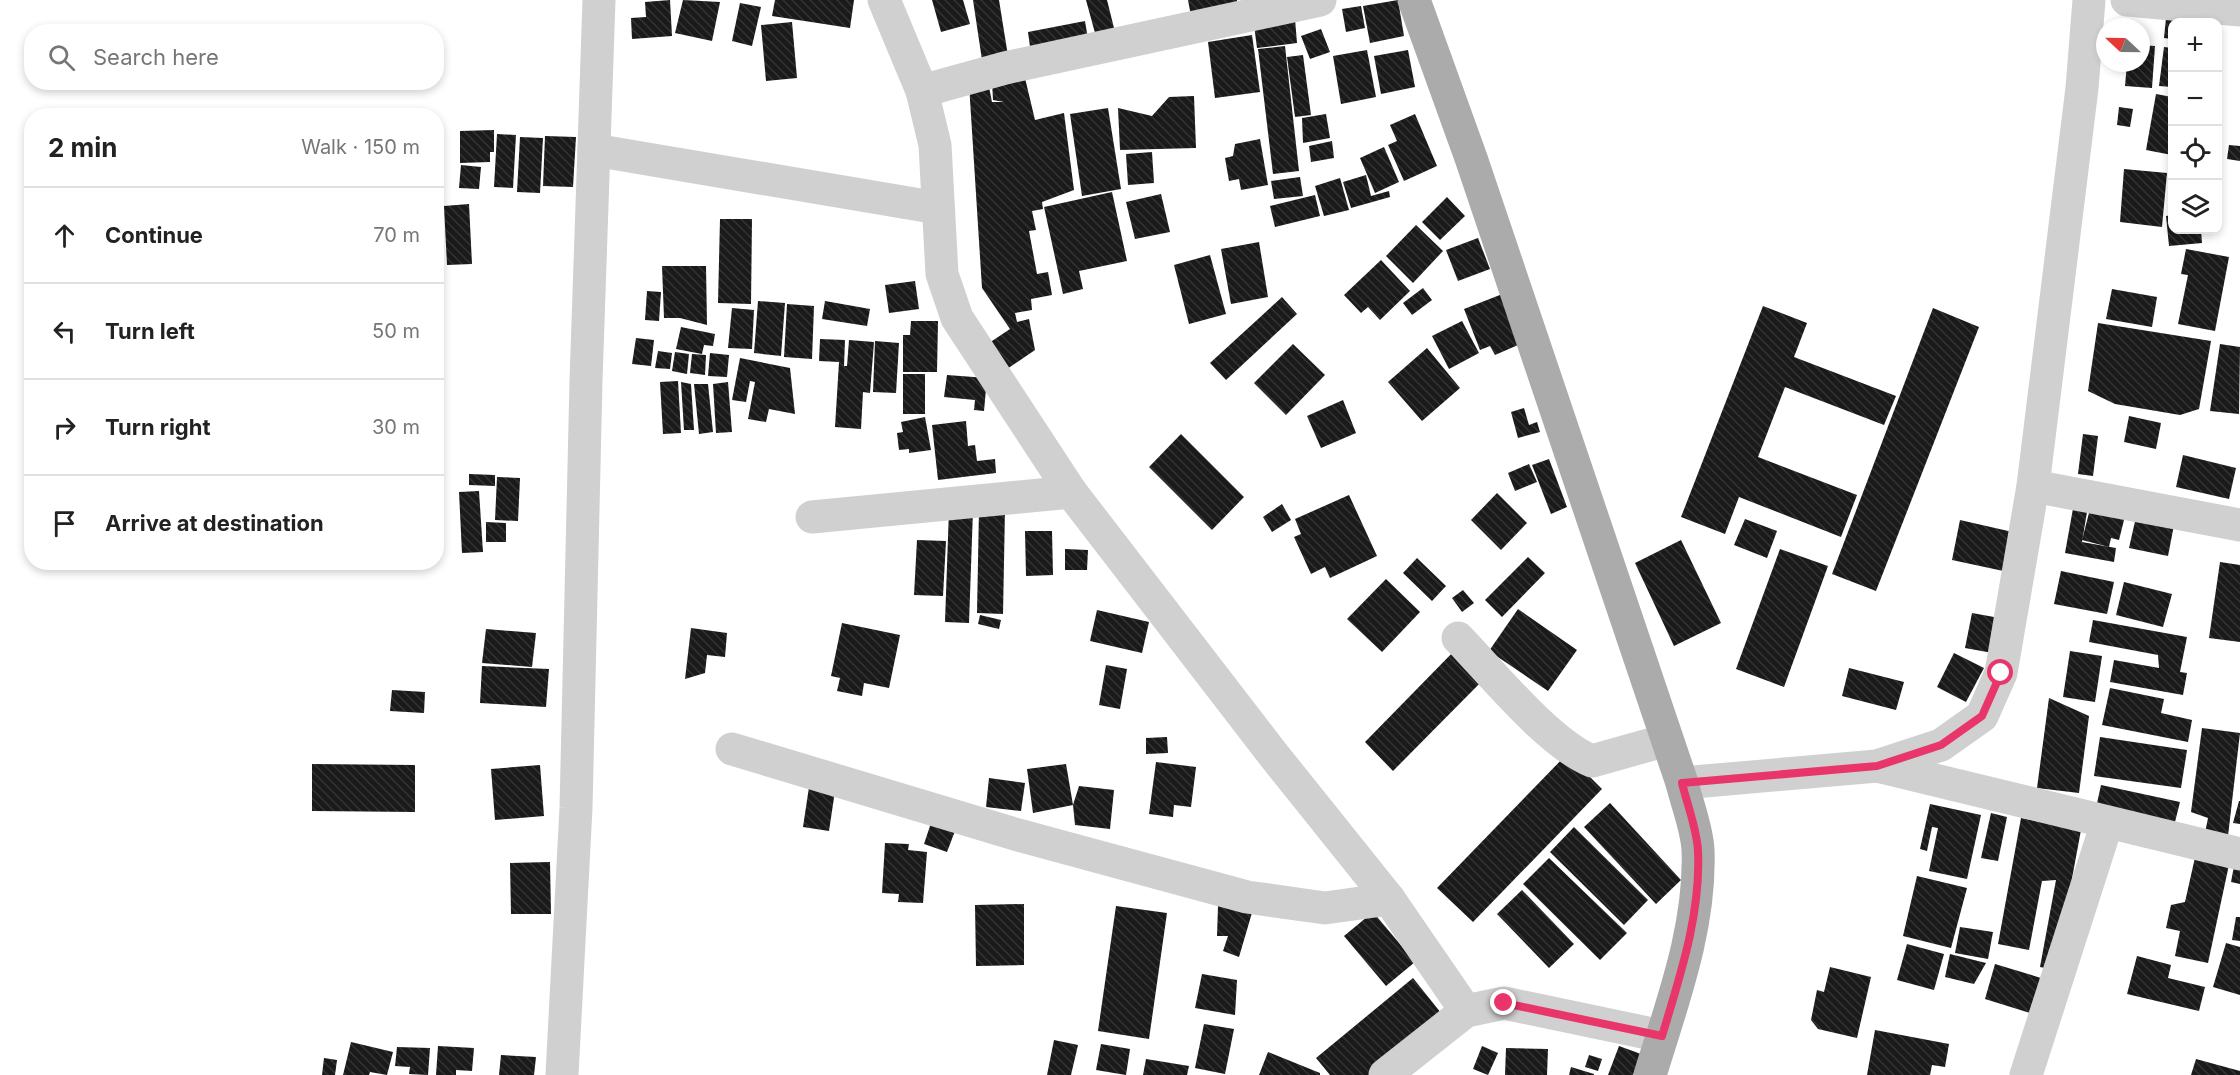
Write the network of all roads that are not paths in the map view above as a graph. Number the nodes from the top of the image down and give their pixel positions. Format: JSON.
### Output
{"nodes":[{"id":1,"x":599,"y":0,"type":"edge"},
{"id":2,"x":884,"y":0,"type":"edge"},
{"id":3,"x":1320,"y":0,"type":"edge"},
{"id":4,"x":1414,"y":0,"type":"edge"},
{"id":5,"x":2089,"y":0,"type":"edge"},
{"id":6,"x":2127,"y":0,"type":"edge"},
{"id":7,"x":2240,"y":10,"type":"edge"},
{"id":8,"x":922,"y":91,"type":"junction"},
{"id":9,"x":594,"y":150,"type":"junction"},
{"id":10,"x":938,"y":208,"type":"junction"},
{"id":11,"x":2033,"y":486,"type":"junction"},
{"id":12,"x":1071,"y":492,"type":"junction"},
{"id":13,"x":812,"y":517,"type":"dead end"},
{"id":14,"x":2240,"y":525,"type":"edge"},
{"id":15,"x":1458,"y":638,"type":"dead end"},
{"id":16,"x":1667,"y":740,"type":"junction"},
{"id":17,"x":732,"y":749,"type":"dead end"},
{"id":18,"x":1877,"y":766,"type":"junction"},
{"id":19,"x":1682,"y":783,"type":"junction"},
{"id":20,"x":2107,"y":823,"type":"junction"},
{"id":21,"x":2240,"y":854,"type":"edge"},
{"id":22,"x":1389,"y":899,"type":"junction"},
{"id":23,"x":1466,"y":1011,"type":"junction"},
{"id":24,"x":1662,"y":1036,"type":"junction"},
{"id":25,"x":562,"y":1075,"type":"edge"},
{"id":26,"x":1385,"y":1075,"type":"edge"},
{"id":27,"x":1650,"y":1075,"type":"edge"},
{"id":28,"x":2026,"y":1075,"type":"edge"}],
"edges":[{"from":1,"to":9,"type":"street"},
{"from":2,"to":8,"type":"street"},
{"from":3,"to":8,"type":"street"},
{"from":4,"to":16,"type":"main road"},
{"from":5,"to":11,"type":"street"},
{"from":6,"to":7,"type":"street"},
{"from":8,"to":10,"type":"street"},
{"from":9,"to":10,"type":"street"},
{"from":9,"to":25,"type":"street"},
{"from":10,"to":12,"type":"street"},
{"from":11,"to":14,"type":"street"},
{"from":11,"to":18,"type":"street"},
{"from":12,"to":13,"type":"street"},
{"from":12,"to":22,"type":"street"},
{"from":15,"to":16,"type":"street"},
{"from":16,"to":19,"type":"main road"},
{"from":17,"to":22,"type":"street"},
{"from":18,"to":19,"type":"street"},
{"from":18,"to":20,"type":"street"},
{"from":19,"to":24,"type":"main road"},
{"from":20,"to":21,"type":"street"},
{"from":20,"to":28,"type":"street"},
{"from":22,"to":23,"type":"street"},
{"from":23,"to":24,"type":"street"},
{"from":23,"to":26,"type":"street"},
{"from":24,"to":27,"type":"main road"}]}
